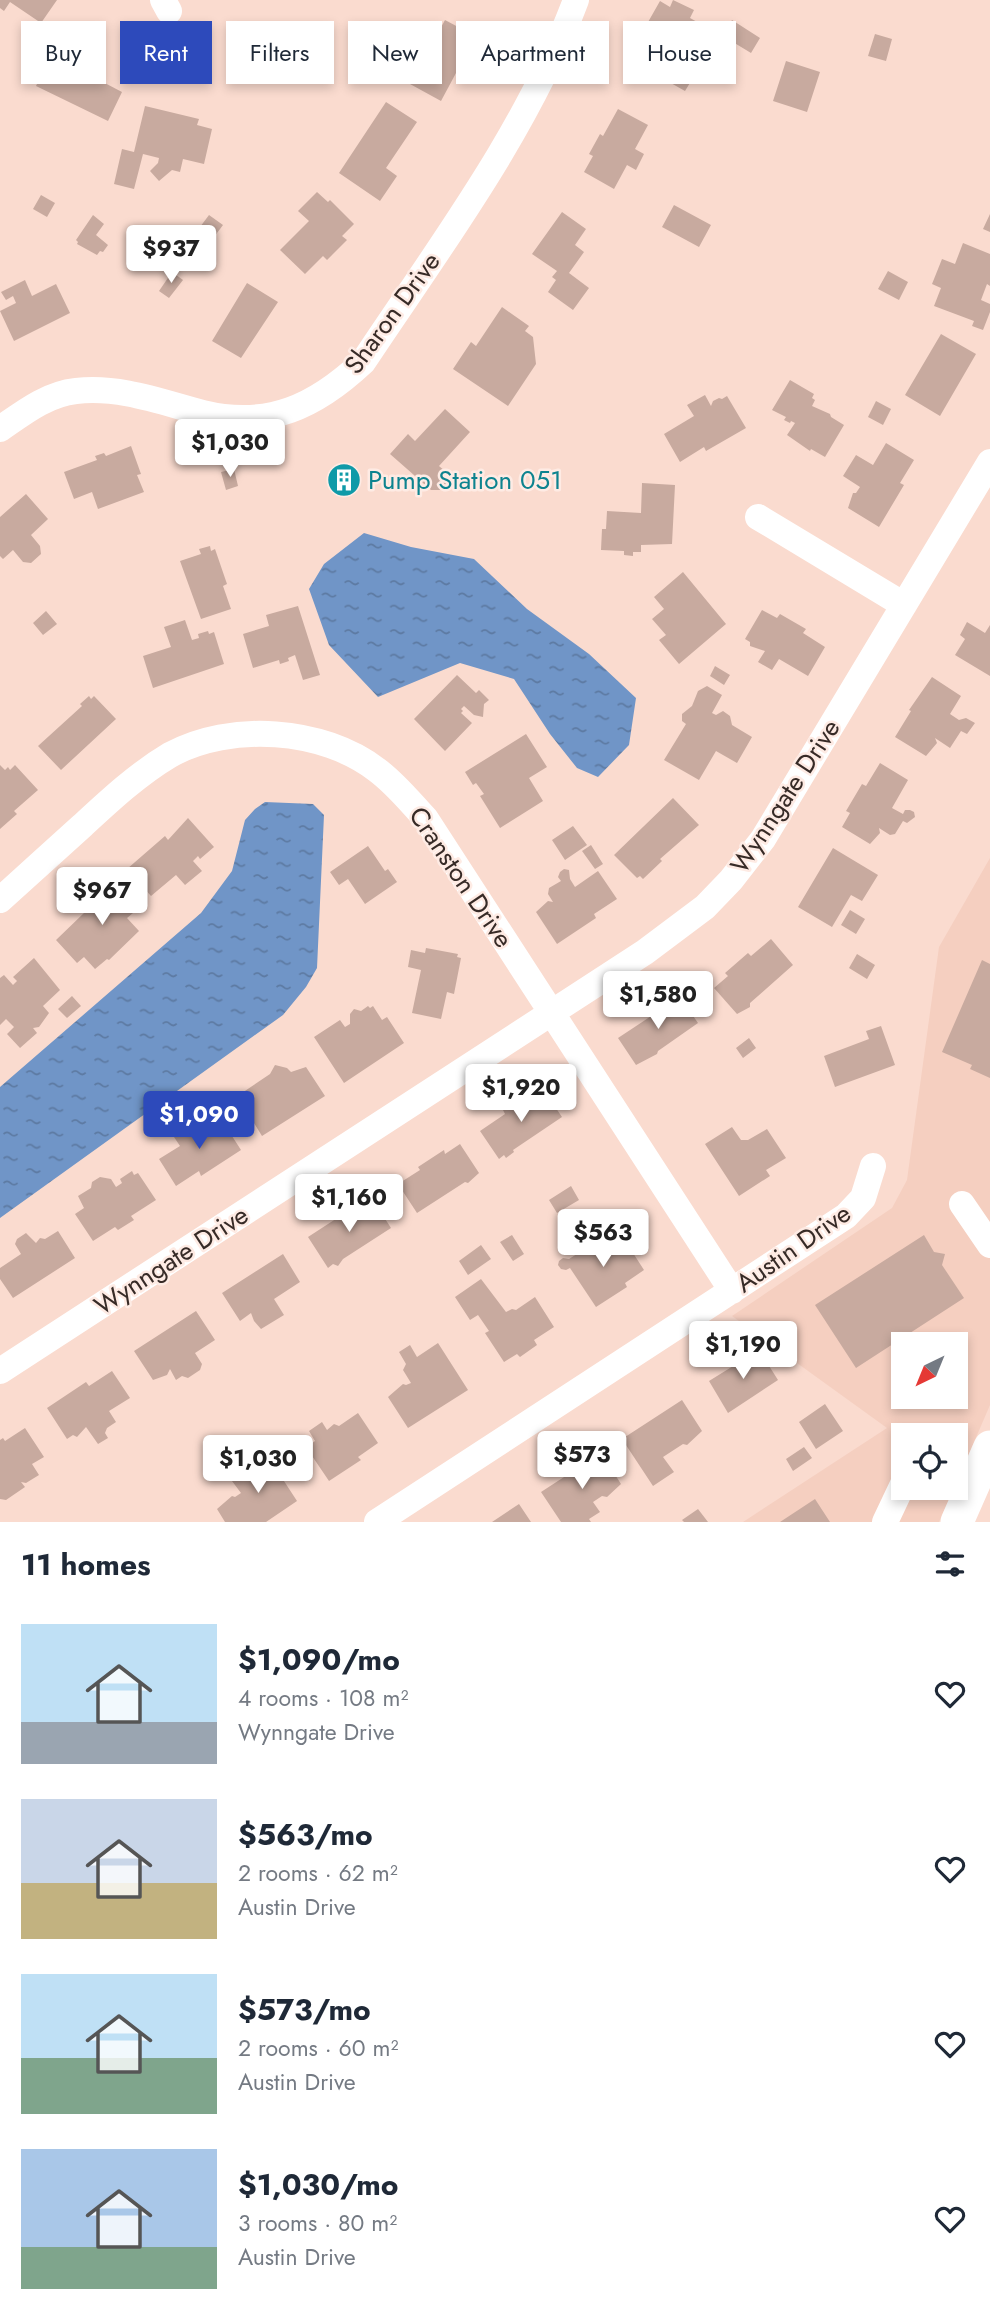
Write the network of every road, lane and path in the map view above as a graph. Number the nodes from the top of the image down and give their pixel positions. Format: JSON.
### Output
{"nodes":[{"id":1,"x":576,"y":0,"type":"edge"},
{"id":2,"x":0,"y":429,"type":"edge"},
{"id":3,"x":990,"y":461,"type":"edge"},
{"id":4,"x":758,"y":517,"type":"dead end"},
{"id":5,"x":904,"y":605,"type":"junction"},
{"id":6,"x":0,"y":900,"type":"edge"},
{"id":7,"x":550,"y":1013,"type":"junction"},
{"id":8,"x":873,"y":1166,"type":"dead end"},
{"id":9,"x":962,"y":1204,"type":"dead end"},
{"id":10,"x":990,"y":1245,"type":"edge"},
{"id":11,"x":732,"y":1291,"type":"junction"},
{"id":12,"x":0,"y":1371,"type":"edge"},
{"id":13,"x":990,"y":1447,"type":"edge"},
{"id":14,"x":895,"y":1500,"type":"edge"},
{"id":15,"x":377,"y":1522,"type":"edge"},
{"id":16,"x":884,"y":1522,"type":"edge"},
{"id":17,"x":957,"y":1522,"type":"edge"}],
"edges":[{"from":1,"to":2,"type":"street","name":"Sharon Drive"},
{"from":3,"to":5,"type":"street","name":"Wynngate Drive"},
{"from":4,"to":5,"type":"street"},
{"from":5,"to":7,"type":"street","name":"Wynngate Drive"},
{"from":6,"to":7,"type":"street","name":"Cranston Drive"},
{"from":7,"to":11,"type":"street","name":"Cranston Drive"},
{"from":7,"to":12,"type":"street","name":"Wynngate Drive"},
{"from":8,"to":11,"type":"street","name":"Austin Drive"},
{"from":9,"to":10,"type":"street"},
{"from":11,"to":15,"type":"street","name":"Austin Drive"},
{"from":13,"to":17,"type":"main road"},
{"from":14,"to":16,"type":"street"}]}
